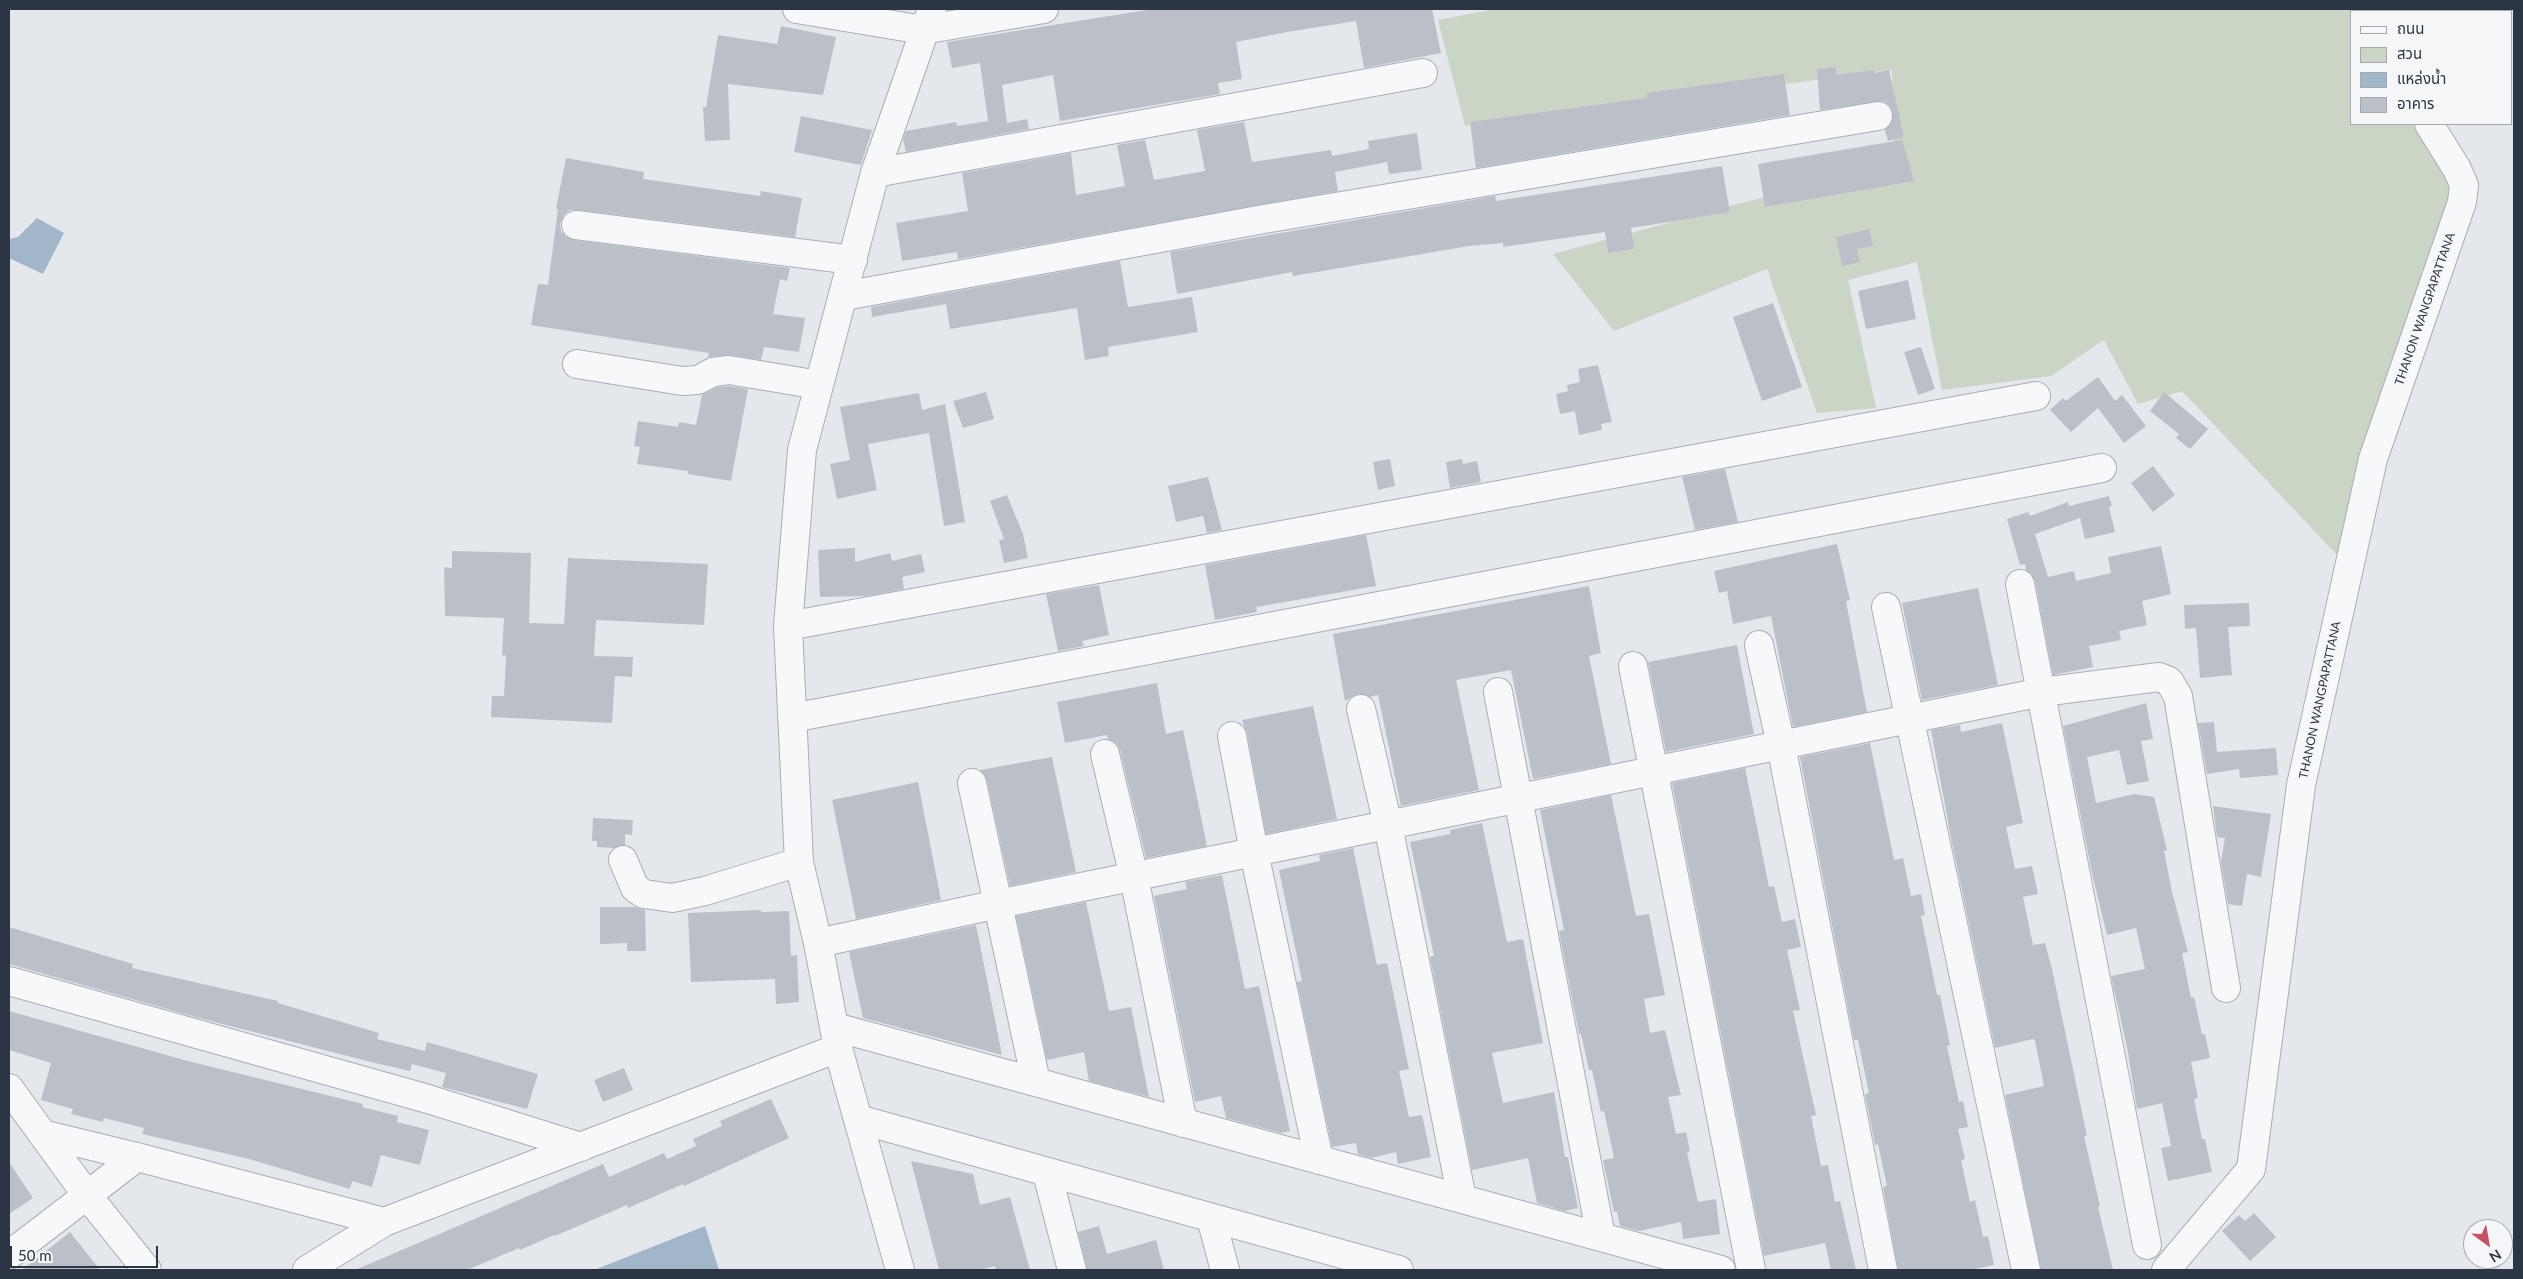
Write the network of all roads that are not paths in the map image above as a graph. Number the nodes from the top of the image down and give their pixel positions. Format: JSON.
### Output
{"nodes":[{"id":1,"x":797,"y":9,"type":"edge"},
{"id":2,"x":1044,"y":9,"type":"edge"},
{"id":3,"x":928,"y":19,"type":"edge"},
{"id":4,"x":1423,"y":73,"type":"dead end"},
{"id":5,"x":1878,"y":116,"type":"dead end"},
{"id":6,"x":2430,"y":125,"type":"edge"},
{"id":7,"x":875,"y":173,"type":"junction"},
{"id":8,"x":576,"y":224,"type":"dead end"},
{"id":9,"x":853,"y":260,"type":"junction"},
{"id":10,"x":844,"y":296,"type":"junction"},
{"id":11,"x":577,"y":364,"type":"dead end"},
{"id":12,"x":819,"y":385,"type":"junction"},
{"id":13,"x":2036,"y":396,"type":"dead end"},
{"id":14,"x":2102,"y":468,"type":"dead end"},
{"id":15,"x":2020,"y":584,"type":"dead end"},
{"id":16,"x":1886,"y":607,"type":"dead end"},
{"id":17,"x":788,"y":626,"type":"junction"},
{"id":18,"x":1759,"y":645,"type":"dead end"},
{"id":19,"x":1633,"y":666,"type":"dead end"},
{"id":20,"x":1498,"y":692,"type":"dead end"},
{"id":21,"x":2042,"y":692,"type":"junction"},
{"id":22,"x":1361,"y":709,"type":"dead end"},
{"id":23,"x":792,"y":718,"type":"junction"},
{"id":24,"x":1911,"y":718,"type":"junction"},
{"id":25,"x":1232,"y":736,"type":"dead end"},
{"id":26,"x":1781,"y":745,"type":"junction"},
{"id":27,"x":1106,"y":754,"type":"dead end"},
{"id":28,"x":1655,"y":771,"type":"junction"},
{"id":29,"x":972,"y":783,"type":"dead end"},
{"id":30,"x":1518,"y":799,"type":"junction"},
{"id":31,"x":1388,"y":825,"type":"junction"},
{"id":32,"x":1254,"y":852,"type":"junction"},
{"id":33,"x":624,"y":860,"type":"dead end"},
{"id":34,"x":799,"y":862,"type":"junction"},
{"id":35,"x":1134,"y":877,"type":"junction"},
{"id":36,"x":998,"y":904,"type":"junction"},
{"id":37,"x":818,"y":943,"type":"junction"},
{"id":38,"x":9,"y":981,"type":"edge"},
{"id":39,"x":2226,"y":988,"type":"dead end"},
{"id":40,"x":837,"y":1038,"type":"junction"},
{"id":41,"x":1036,"y":1082,"type":"junction"},
{"id":42,"x":9,"y":1088,"type":"edge"},
{"id":43,"x":858,"y":1119,"type":"junction"},
{"id":44,"x":1183,"y":1123,"type":"junction"},
{"id":45,"x":42,"y":1134,"type":"junction"},
{"id":46,"x":582,"y":1146,"type":"junction"},
{"id":47,"x":137,"y":1157,"type":"junction"},
{"id":48,"x":1319,"y":1160,"type":"junction"},
{"id":49,"x":1047,"y":1173,"type":"junction"},
{"id":50,"x":86,"y":1194,"type":"junction"},
{"id":51,"x":1462,"y":1199,"type":"junction"},
{"id":52,"x":1211,"y":1218,"type":"junction"},
{"id":53,"x":384,"y":1222,"type":"junction"},
{"id":54,"x":1601,"y":1237,"type":"junction"},
{"id":55,"x":2147,"y":1245,"type":"dead end"},
{"id":56,"x":9,"y":1255,"type":"edge"},
{"id":57,"x":1383,"y":1268,"type":"edge"},
{"id":58,"x":147,"y":1270,"type":"edge"},
{"id":59,"x":307,"y":1270,"type":"edge"},
{"id":60,"x":900,"y":1270,"type":"edge"},
{"id":61,"x":1072,"y":1270,"type":"edge"},
{"id":62,"x":1225,"y":1270,"type":"edge"},
{"id":63,"x":1720,"y":1270,"type":"edge"},
{"id":64,"x":1751,"y":1270,"type":"edge"},
{"id":65,"x":1883,"y":1270,"type":"edge"},
{"id":66,"x":2026,"y":1270,"type":"edge"},
{"id":67,"x":2166,"y":1270,"type":"edge"}],
"edges":[{"from":1,"to":3,"type":"street"},
{"from":2,"to":3,"type":"street"},
{"from":3,"to":7,"type":"street"},
{"from":4,"to":7,"type":"street"},
{"from":5,"to":10,"type":"street"},
{"from":6,"to":67,"type":"street","name":"THANON WANGPAPATTANA"},
{"from":7,"to":9,"type":"street"},
{"from":8,"to":9,"type":"street"},
{"from":9,"to":10,"type":"street"},
{"from":10,"to":12,"type":"street"},
{"from":11,"to":12,"type":"street"},
{"from":12,"to":17,"type":"street"},
{"from":13,"to":17,"type":"street"},
{"from":14,"to":23,"type":"street"},
{"from":15,"to":21,"type":"street"},
{"from":16,"to":24,"type":"street"},
{"from":17,"to":23,"type":"street"},
{"from":18,"to":26,"type":"street"},
{"from":19,"to":28,"type":"street"},
{"from":20,"to":30,"type":"street"},
{"from":21,"to":24,"type":"street"},
{"from":21,"to":39,"type":"street"},
{"from":21,"to":55,"type":"street"},
{"from":22,"to":31,"type":"street"},
{"from":23,"to":34,"type":"street"},
{"from":24,"to":26,"type":"street"},
{"from":24,"to":66,"type":"street"},
{"from":25,"to":32,"type":"street"},
{"from":26,"to":28,"type":"street"},
{"from":26,"to":65,"type":"street"},
{"from":27,"to":35,"type":"street"},
{"from":28,"to":30,"type":"street"},
{"from":28,"to":64,"type":"street"},
{"from":29,"to":36,"type":"street"},
{"from":30,"to":31,"type":"street"},
{"from":30,"to":54,"type":"street"},
{"from":31,"to":32,"type":"street"},
{"from":31,"to":51,"type":"street"},
{"from":32,"to":35,"type":"street"},
{"from":32,"to":48,"type":"street"},
{"from":33,"to":34,"type":"street"},
{"from":34,"to":37,"type":"street"},
{"from":35,"to":36,"type":"street"},
{"from":35,"to":44,"type":"street"},
{"from":36,"to":37,"type":"street"},
{"from":36,"to":41,"type":"street"},
{"from":37,"to":40,"type":"street"},
{"from":38,"to":46,"type":"street"},
{"from":40,"to":41,"type":"street"},
{"from":40,"to":43,"type":"street"},
{"from":40,"to":46,"type":"street"},
{"from":41,"to":44,"type":"street"},
{"from":42,"to":45,"type":"street"},
{"from":43,"to":49,"type":"street"},
{"from":43,"to":60,"type":"street"},
{"from":44,"to":48,"type":"street"},
{"from":45,"to":47,"type":"street"},
{"from":45,"to":50,"type":"street"},
{"from":46,"to":53,"type":"street"},
{"from":47,"to":50,"type":"street"},
{"from":47,"to":53,"type":"street"},
{"from":48,"to":51,"type":"street"},
{"from":49,"to":52,"type":"street"},
{"from":49,"to":61,"type":"street"},
{"from":50,"to":56,"type":"street"},
{"from":50,"to":58,"type":"street"},
{"from":51,"to":54,"type":"street"},
{"from":52,"to":57,"type":"street"},
{"from":52,"to":62,"type":"street"},
{"from":53,"to":59,"type":"street"},
{"from":54,"to":63,"type":"street"}]}
